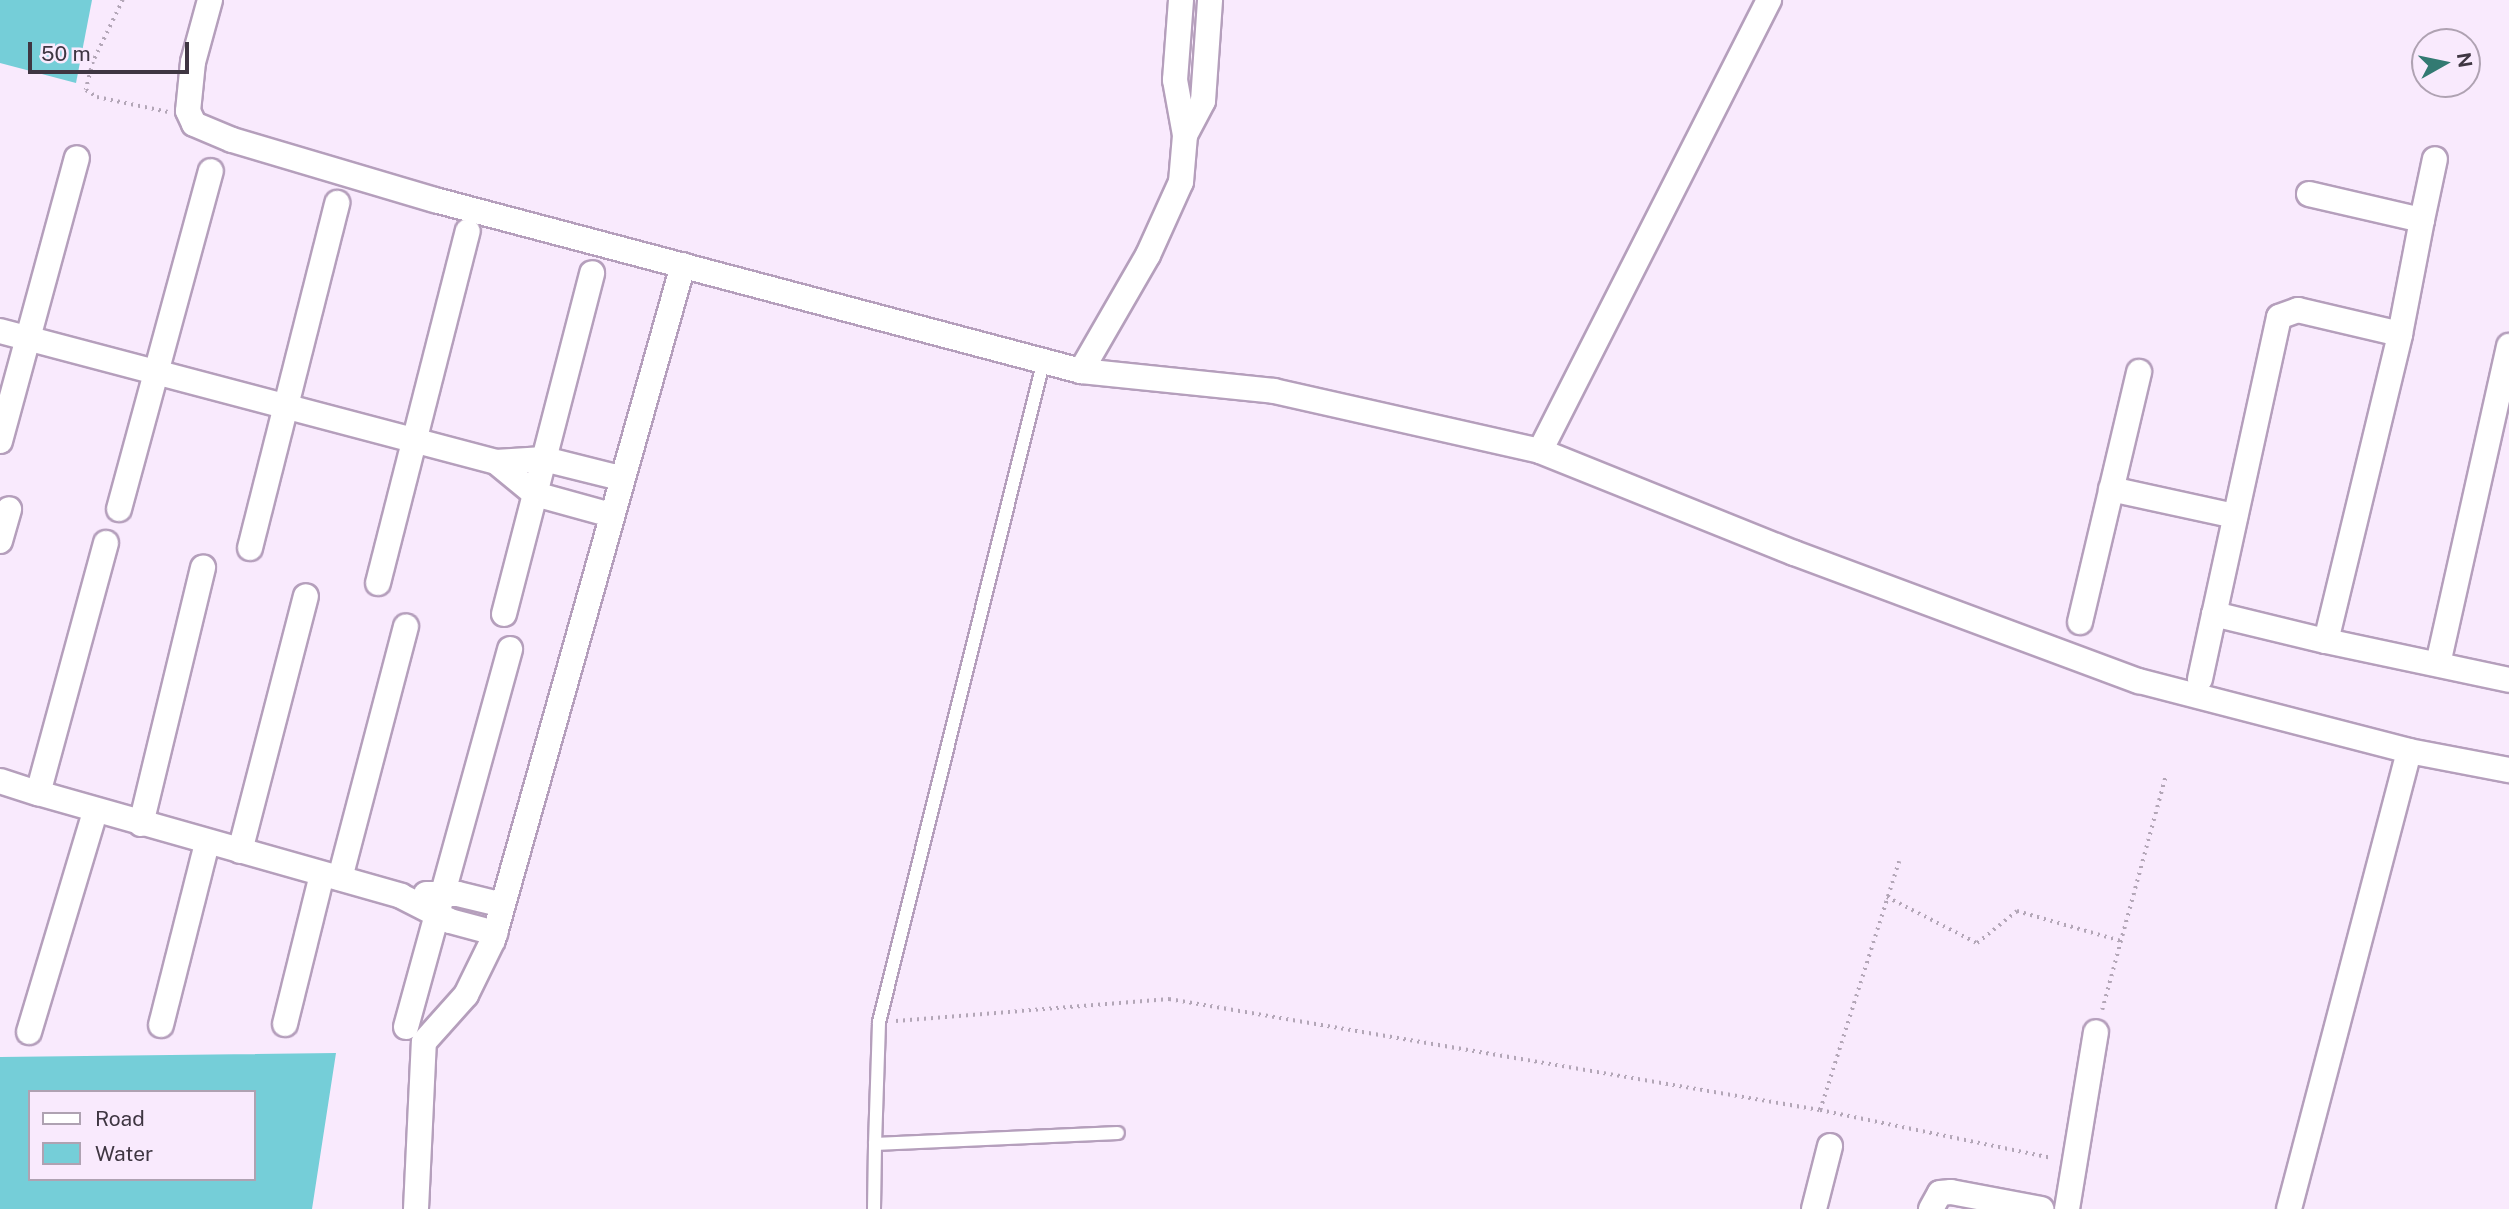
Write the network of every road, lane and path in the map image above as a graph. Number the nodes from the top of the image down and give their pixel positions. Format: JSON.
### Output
{"nodes":[{"id":1,"x":123,"y":0,"type":"edge"},
{"id":2,"x":210,"y":0,"type":"edge"},
{"id":3,"x":1181,"y":0,"type":"edge"},
{"id":4,"x":1210,"y":0,"type":"edge"},
{"id":5,"x":1769,"y":0,"type":"edge"},
{"id":6,"x":188,"y":111,"type":"junction"},
{"id":7,"x":1185,"y":135,"type":"junction"},
{"id":8,"x":77,"y":158,"type":"dead end"},
{"id":9,"x":2435,"y":159,"type":"dead end"},
{"id":10,"x":211,"y":171,"type":"dead end"},
{"id":11,"x":2309,"y":194,"type":"dead end"},
{"id":12,"x":337,"y":203,"type":"dead end"},
{"id":13,"x":2423,"y":220,"type":"junction"},
{"id":14,"x":468,"y":232,"type":"dead end"},
{"id":15,"x":683,"y":265,"type":"junction"},
{"id":16,"x":592,"y":273,"type":"dead end"},
{"id":17,"x":0,"y":331,"type":"edge"},
{"id":18,"x":2400,"y":334,"type":"junction"},
{"id":19,"x":26,"y":338,"type":"junction"},
{"id":20,"x":2509,"y":346,"type":"edge"},
{"id":21,"x":1044,"y":358,"type":"junction"},
{"id":22,"x":156,"y":371,"type":"junction"},
{"id":23,"x":1082,"y":371,"type":"junction"},
{"id":24,"x":2138,"y":372,"type":"dead end"},
{"id":25,"x":287,"y":405,"type":"junction"},
{"id":26,"x":417,"y":439,"type":"junction"},
{"id":27,"x":0,"y":441,"type":"edge"},
{"id":28,"x":1540,"y":452,"type":"junction"},
{"id":29,"x":544,"y":460,"type":"junction"},
{"id":30,"x":496,"y":461,"type":"junction"},
{"id":31,"x":620,"y":478,"type":"junction"},
{"id":32,"x":2111,"y":489,"type":"junction"},
{"id":33,"x":535,"y":494,"type":"junction"},
{"id":34,"x":9,"y":509,"type":"dead end"},
{"id":35,"x":119,"y":509,"type":"dead end"},
{"id":36,"x":611,"y":515,"type":"junction"},
{"id":37,"x":2235,"y":516,"type":"junction"},
{"id":38,"x":0,"y":541,"type":"edge"},
{"id":39,"x":106,"y":542,"type":"dead end"},
{"id":40,"x":250,"y":548,"type":"dead end"},
{"id":41,"x":203,"y":567,"type":"dead end"},
{"id":42,"x":378,"y":583,"type":"dead end"},
{"id":43,"x":306,"y":596,"type":"dead end"},
{"id":44,"x":504,"y":614,"type":"dead end"},
{"id":45,"x":2214,"y":614,"type":"junction"},
{"id":46,"x":2080,"y":622,"type":"dead end"},
{"id":47,"x":406,"y":627,"type":"dead end"},
{"id":48,"x":2326,"y":641,"type":"junction"},
{"id":49,"x":510,"y":649,"type":"dead end"},
{"id":50,"x":2438,"y":664,"type":"junction"},
{"id":51,"x":2200,"y":680,"type":"dead end"},
{"id":52,"x":2509,"y":680,"type":"edge"},
{"id":53,"x":2410,"y":751,"type":"junction"},
{"id":54,"x":2509,"y":769,"type":"edge"},
{"id":55,"x":2166,"y":775,"type":"dead end"},
{"id":56,"x":0,"y":781,"type":"edge"},
{"id":57,"x":38,"y":793,"type":"junction"},
{"id":58,"x":95,"y":811,"type":"junction"},
{"id":59,"x":141,"y":824,"type":"junction"},
{"id":60,"x":208,"y":842,"type":"junction"},
{"id":61,"x":240,"y":851,"type":"junction"},
{"id":62,"x":1899,"y":861,"type":"dead end"},
{"id":63,"x":331,"y":876,"type":"junction"},
{"id":64,"x":1888,"y":897,"type":"junction"},
{"id":65,"x":437,"y":904,"type":"junction"},
{"id":66,"x":503,"y":905,"type":"junction"},
{"id":67,"x":495,"y":933,"type":"junction"},
{"id":68,"x":2121,"y":941,"type":"junction"},
{"id":69,"x":880,"y":1022,"type":"junction"},
{"id":70,"x":285,"y":1024,"type":"dead end"},
{"id":71,"x":161,"y":1025,"type":"dead end"},
{"id":72,"x":406,"y":1027,"type":"dead end"},
{"id":73,"x":29,"y":1032,"type":"dead end"},
{"id":74,"x":2096,"y":1032,"type":"joint"},
{"id":75,"x":1820,"y":1110,"type":"junction"},
{"id":76,"x":1118,"y":1133,"type":"dead end"},
{"id":77,"x":875,"y":1144,"type":"junction"},
{"id":78,"x":1830,"y":1146,"type":"dead end"},
{"id":79,"x":2073,"y":1163,"type":"junction"},
{"id":80,"x":416,"y":1209,"type":"edge"},
{"id":81,"x":874,"y":1209,"type":"edge"},
{"id":82,"x":1814,"y":1209,"type":"edge"},
{"id":83,"x":1931,"y":1209,"type":"edge"},
{"id":84,"x":2041,"y":1209,"type":"edge"},
{"id":85,"x":2067,"y":1209,"type":"edge"},
{"id":86,"x":2289,"y":1209,"type":"edge"}],
"edges":[{"from":1,"to":6,"type":"path"},
{"from":2,"to":6,"type":"street"},
{"from":3,"to":7,"type":"street"},
{"from":4,"to":7,"type":"street"},
{"from":5,"to":28,"type":"street"},
{"from":6,"to":15,"type":"street"},
{"from":7,"to":23,"type":"street"},
{"from":8,"to":19,"type":"street"},
{"from":9,"to":13,"type":"street"},
{"from":10,"to":22,"type":"street"},
{"from":11,"to":13,"type":"street"},
{"from":12,"to":25,"type":"street"},
{"from":13,"to":18,"type":"street"},
{"from":14,"to":26,"type":"street"},
{"from":15,"to":21,"type":"street"},
{"from":15,"to":31,"type":"street"},
{"from":16,"to":29,"type":"street"},
{"from":17,"to":19,"type":"street"},
{"from":18,"to":37,"type":"street"},
{"from":18,"to":48,"type":"street"},
{"from":19,"to":22,"type":"street"},
{"from":19,"to":27,"type":"street"},
{"from":20,"to":50,"type":"street"},
{"from":21,"to":23,"type":"street"},
{"from":21,"to":69,"type":"lane"},
{"from":22,"to":25,"type":"street"},
{"from":22,"to":35,"type":"street"},
{"from":23,"to":28,"type":"street"},
{"from":24,"to":32,"type":"street"},
{"from":25,"to":26,"type":"street"},
{"from":25,"to":40,"type":"street"},
{"from":26,"to":30,"type":"street"},
{"from":26,"to":42,"type":"street"},
{"from":28,"to":53,"type":"street"},
{"from":29,"to":30,"type":"street"},
{"from":29,"to":31,"type":"street"},
{"from":29,"to":33,"type":"street"},
{"from":30,"to":33,"type":"street"},
{"from":31,"to":36,"type":"street"},
{"from":32,"to":37,"type":"street"},
{"from":32,"to":46,"type":"street"},
{"from":33,"to":36,"type":"street"},
{"from":33,"to":44,"type":"street"},
{"from":34,"to":38,"type":"street"},
{"from":36,"to":66,"type":"street"},
{"from":37,"to":45,"type":"street"},
{"from":39,"to":57,"type":"street"},
{"from":41,"to":59,"type":"street"},
{"from":43,"to":61,"type":"street"},
{"from":45,"to":48,"type":"street"},
{"from":45,"to":51,"type":"street"},
{"from":47,"to":63,"type":"street"},
{"from":48,"to":50,"type":"street"},
{"from":49,"to":65,"type":"street"},
{"from":50,"to":52,"type":"street"},
{"from":53,"to":54,"type":"street"},
{"from":53,"to":86,"type":"street"},
{"from":55,"to":68,"type":"path"},
{"from":56,"to":57,"type":"street"},
{"from":57,"to":58,"type":"street"},
{"from":58,"to":59,"type":"street"},
{"from":58,"to":73,"type":"street"},
{"from":59,"to":60,"type":"street"},
{"from":60,"to":61,"type":"street"},
{"from":60,"to":71,"type":"street"},
{"from":61,"to":63,"type":"street"},
{"from":62,"to":64,"type":"path"},
{"from":63,"to":65,"type":"street"},
{"from":63,"to":70,"type":"street"},
{"from":64,"to":68,"type":"path"},
{"from":64,"to":75,"type":"path"},
{"from":65,"to":66,"type":"street"},
{"from":65,"to":67,"type":"street"},
{"from":65,"to":72,"type":"street"},
{"from":66,"to":67,"type":"street"},
{"from":67,"to":80,"type":"street"},
{"from":68,"to":74,"type":"path"},
{"from":69,"to":75,"type":"path"},
{"from":69,"to":77,"type":"lane"},
{"from":74,"to":79,"type":"street"},
{"from":75,"to":79,"type":"path"},
{"from":76,"to":77,"type":"lane"},
{"from":77,"to":81,"type":"lane"},
{"from":78,"to":82,"type":"street"},
{"from":79,"to":85,"type":"street"},
{"from":83,"to":84,"type":"street"}]}
